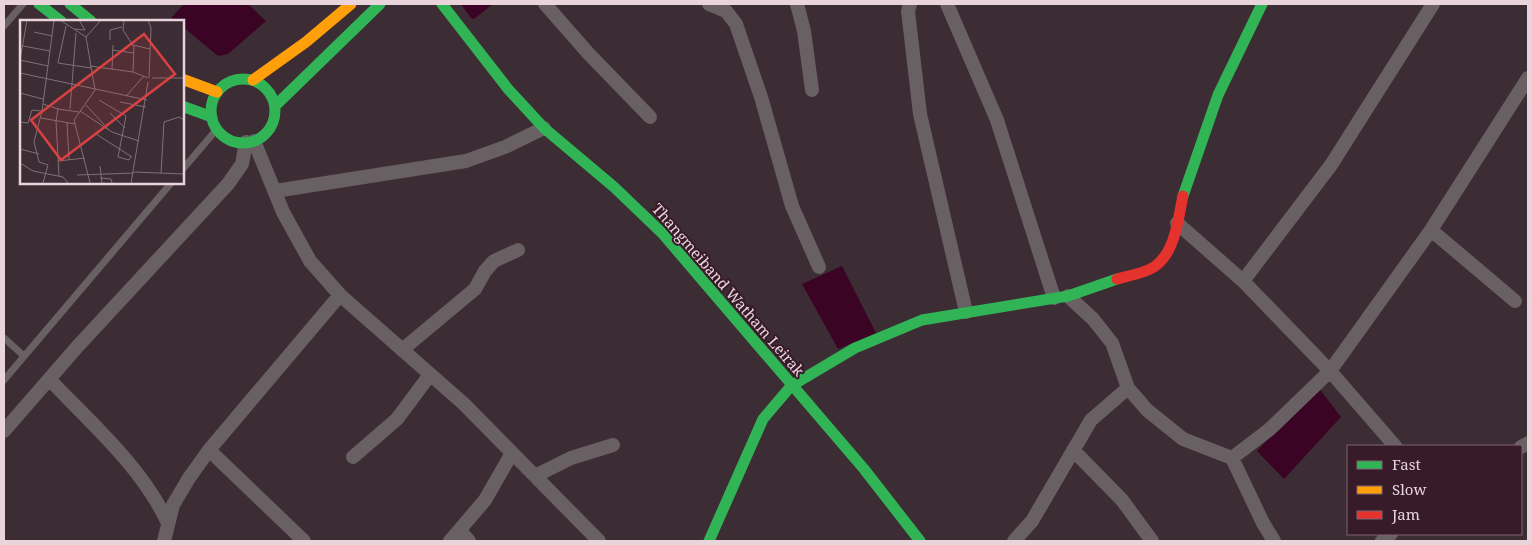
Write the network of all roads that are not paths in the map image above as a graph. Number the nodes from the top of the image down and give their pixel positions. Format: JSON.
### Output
{"nodes":[{"id":1,"x":23,"y":4,"type":"edge"},
{"id":2,"x":40,"y":4,"type":"edge"},
{"id":3,"x":70,"y":4,"type":"edge"},
{"id":4,"x":351,"y":4,"type":"edge"},
{"id":5,"x":380,"y":4,"type":"edge"},
{"id":6,"x":442,"y":4,"type":"edge"},
{"id":7,"x":545,"y":4,"type":"edge"},
{"id":8,"x":709,"y":4,"type":"edge"},
{"id":9,"x":797,"y":4,"type":"edge"},
{"id":10,"x":910,"y":4,"type":"edge"},
{"id":11,"x":947,"y":4,"type":"edge"},
{"id":12,"x":1262,"y":4,"type":"edge"},
{"id":13,"x":1433,"y":4,"type":"edge"},
{"id":14,"x":60,"y":20,"type":"edge"},
{"id":15,"x":90,"y":20,"type":"edge"},
{"id":16,"x":4,"y":26,"type":"edge"},
{"id":17,"x":1528,"y":78,"type":"edge"},
{"id":18,"x":184,"y":80,"type":"edge"},
{"id":19,"x":253,"y":80,"type":"junction"},
{"id":20,"x":812,"y":90,"type":"dead end"},
{"id":21,"x":217,"y":92,"type":"junction"},
{"id":22,"x":275,"y":106,"type":"junction"},
{"id":23,"x":184,"y":107,"type":"edge"},
{"id":24,"x":212,"y":117,"type":"junction"},
{"id":25,"x":650,"y":117,"type":"dead end"},
{"id":26,"x":217,"y":128,"type":"junction"},
{"id":27,"x":544,"y":128,"type":"junction"},
{"id":28,"x":250,"y":142,"type":"junction"},
{"id":29,"x":184,"y":168,"type":"edge"},
{"id":30,"x":170,"y":184,"type":"edge"},
{"id":31,"x":275,"y":191,"type":"junction"},
{"id":32,"x":1177,"y":223,"type":"junction"},
{"id":33,"x":1431,"y":230,"type":"junction"},
{"id":34,"x":518,"y":250,"type":"dead end"},
{"id":35,"x":819,"y":267,"type":"dead end"},
{"id":36,"x":1244,"y":281,"type":"junction"},
{"id":37,"x":340,"y":296,"type":"junction"},
{"id":38,"x":1068,"y":296,"type":"junction"},
{"id":39,"x":1054,"y":298,"type":"junction"},
{"id":40,"x":1515,"y":301,"type":"dead end"},
{"id":41,"x":966,"y":312,"type":"junction"},
{"id":42,"x":4,"y":338,"type":"edge"},
{"id":43,"x":402,"y":350,"type":"junction"},
{"id":44,"x":24,"y":356,"type":"junction"},
{"id":45,"x":1330,"y":370,"type":"junction"},
{"id":46,"x":429,"y":376,"type":"junction"},
{"id":47,"x":49,"y":379,"type":"junction"},
{"id":48,"x":4,"y":380,"type":"edge"},
{"id":49,"x":791,"y":386,"type":"junction"},
{"id":50,"x":1128,"y":388,"type":"junction"},
{"id":51,"x":4,"y":431,"type":"edge"},
{"id":52,"x":613,"y":445,"type":"dead end"},
{"id":53,"x":1394,"y":445,"type":"edge"},
{"id":54,"x":209,"y":450,"type":"junction"},
{"id":55,"x":1074,"y":450,"type":"junction"},
{"id":56,"x":512,"y":453,"type":"junction"},
{"id":57,"x":353,"y":457,"type":"dead end"},
{"id":58,"x":1232,"y":458,"type":"junction"},
{"id":59,"x":535,"y":476,"type":"junction"},
{"id":60,"x":168,"y":523,"type":"junction"},
{"id":61,"x":460,"y":538,"type":"edge"},
{"id":62,"x":164,"y":541,"type":"edge"},
{"id":63,"x":304,"y":541,"type":"edge"},
{"id":64,"x":598,"y":541,"type":"edge"},
{"id":65,"x":709,"y":541,"type":"edge"},
{"id":66,"x":920,"y":541,"type":"edge"},
{"id":67,"x":1014,"y":541,"type":"edge"},
{"id":68,"x":1152,"y":541,"type":"edge"},
{"id":69,"x":1274,"y":541,"type":"edge"}],
"edges":[{"from":1,"to":16,"type":"lane"},
{"from":2,"to":14,"type":"street"},
{"from":3,"to":15,"type":"street"},
{"from":4,"to":19,"type":"street"},
{"from":5,"to":22,"type":"street"},
{"from":6,"to":27,"type":"street","name":"Thangmeiband Watham Leirak"},
{"from":7,"to":25,"type":"street"},
{"from":8,"to":35,"type":"street"},
{"from":9,"to":20,"type":"street"},
{"from":10,"to":41,"type":"street"},
{"from":11,"to":39,"type":"street"},
{"from":12,"to":32,"type":"street"},
{"from":13,"to":36,"type":"street"},
{"from":17,"to":33,"type":"street"},
{"from":18,"to":21,"type":"street"},
{"from":19,"to":21,"type":"street"},
{"from":19,"to":22,"type":"street"},
{"from":21,"to":24,"type":"street"},
{"from":22,"to":28,"type":"street"},
{"from":23,"to":24,"type":"street"},
{"from":24,"to":26,"type":"street"},
{"from":26,"to":28,"type":"street"},
{"from":26,"to":29,"type":"lane"},
{"from":27,"to":31,"type":"street"},
{"from":27,"to":49,"type":"street","name":"Thangmeiband Watham Leirak"},
{"from":28,"to":31,"type":"street"},
{"from":28,"to":47,"type":"street"},
{"from":30,"to":44,"type":"lane"},
{"from":31,"to":37,"type":"street"},
{"from":32,"to":36,"type":"street"},
{"from":32,"to":38,"type":"street"},
{"from":33,"to":40,"type":"street"},
{"from":33,"to":45,"type":"street"},
{"from":34,"to":43,"type":"street"},
{"from":36,"to":45,"type":"street"},
{"from":37,"to":43,"type":"street"},
{"from":37,"to":54,"type":"street"},
{"from":38,"to":39,"type":"street"},
{"from":38,"to":50,"type":"street"},
{"from":39,"to":41,"type":"street"},
{"from":41,"to":49,"type":"street"},
{"from":42,"to":44,"type":"lane"},
{"from":43,"to":46,"type":"street"},
{"from":44,"to":48,"type":"lane"},
{"from":45,"to":53,"type":"street"},
{"from":45,"to":58,"type":"street"},
{"from":46,"to":56,"type":"street"},
{"from":46,"to":57,"type":"street"},
{"from":47,"to":51,"type":"street"},
{"from":47,"to":60,"type":"street"},
{"from":49,"to":65,"type":"street"},
{"from":49,"to":66,"type":"street","name":"Thangmeiband Watham Leirak"},
{"from":50,"to":55,"type":"street"},
{"from":50,"to":58,"type":"street"},
{"from":52,"to":59,"type":"street"},
{"from":54,"to":60,"type":"street"},
{"from":54,"to":63,"type":"street"},
{"from":55,"to":67,"type":"street"},
{"from":55,"to":68,"type":"street"},
{"from":56,"to":59,"type":"street"},
{"from":56,"to":61,"type":"street"},
{"from":58,"to":69,"type":"street"},
{"from":59,"to":64,"type":"street"},
{"from":60,"to":62,"type":"street"}]}
